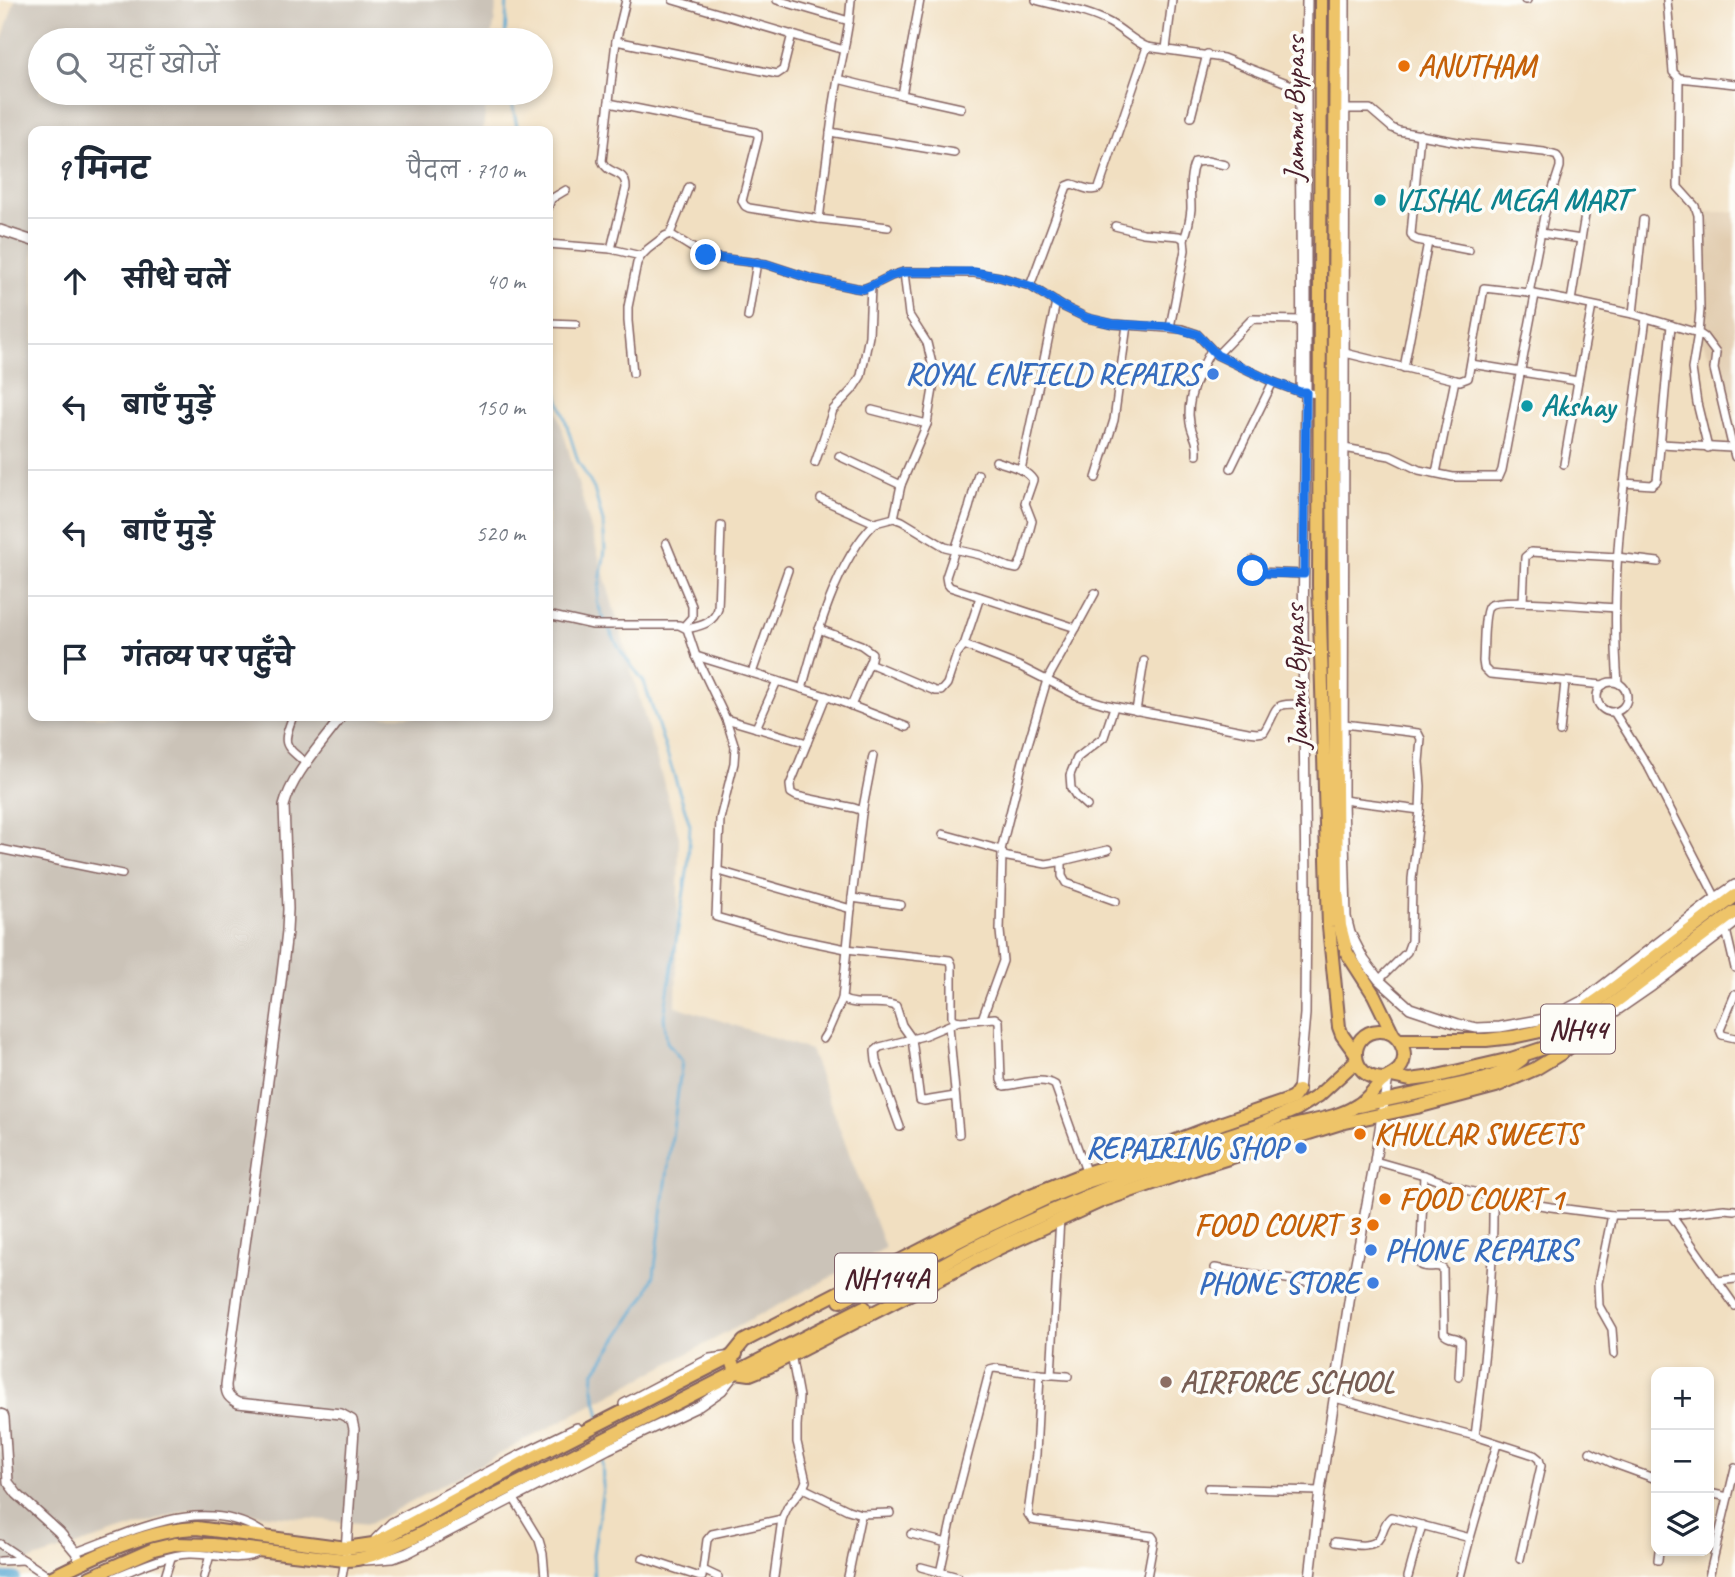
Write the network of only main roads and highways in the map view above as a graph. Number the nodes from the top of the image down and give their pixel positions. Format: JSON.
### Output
{"nodes":[{"id":1,"x":1321,"y":0,"type":"edge"},
{"id":2,"x":1336,"y":0,"type":"edge"},
{"id":3,"x":1735,"y":896,"type":"edge"},
{"id":4,"x":1735,"y":912,"type":"edge"},
{"id":5,"x":1567,"y":1029,"type":"junction"},
{"id":6,"x":1592,"y":1029,"type":"road end"},
{"id":7,"x":1396,"y":1037,"type":"junction"},
{"id":8,"x":1530,"y":1053,"type":"junction"},
{"id":9,"x":1356,"y":1057,"type":"junction"},
{"id":10,"x":1388,"y":1077,"type":"junction"},
{"id":11,"x":1298,"y":1091,"type":"road end"},
{"id":12,"x":1356,"y":1107,"type":"junction"},
{"id":13,"x":1166,"y":1145,"type":"junction"},
{"id":14,"x":1184,"y":1155,"type":"junction"},
{"id":15,"x":1203,"y":1166,"type":"junction"},
{"id":16,"x":1126,"y":1174,"type":"junction"},
{"id":17,"x":1088,"y":1177,"type":"junction"},
{"id":18,"x":1083,"y":1204,"type":"junction"},
{"id":19,"x":731,"y":1357,"type":"junction"},
{"id":20,"x":736,"y":1372,"type":"junction"},
{"id":21,"x":349,"y":1556,"type":"junction"},
{"id":22,"x":51,"y":1577,"type":"edge"},
{"id":23,"x":90,"y":1577,"type":"edge"}],
"edges":[{"from":1,"to":9,"type":"highway","name":"Jammu Bypass","number":"NH44"},
{"from":2,"to":7,"type":"highway","name":"Jammu Bypass"},
{"from":3,"to":5,"type":"highway","number":"NH44"},
{"from":4,"to":5,"type":"highway","number":"NH44"},
{"from":5,"to":7,"type":"highway","number":"NH44"},
{"from":5,"to":8,"type":"highway","number":"NH44"},
{"from":6,"to":15,"type":"highway"},
{"from":7,"to":9,"type":"highway","number":"NH44"},
{"from":7,"to":10,"type":"highway"},
{"from":8,"to":10,"type":"highway","number":"NH44"},
{"from":8,"to":12,"type":"highway"},
{"from":9,"to":10,"type":"highway","number":"NH44"},
{"from":9,"to":14,"type":"highway","number":"NH144A"},
{"from":10,"to":12,"type":"highway","number":"NH144A"},
{"from":11,"to":13,"type":"highway"},
{"from":12,"to":14,"type":"highway","number":"NH144A"},
{"from":13,"to":14,"type":"highway"},
{"from":13,"to":17,"type":"highway"},
{"from":14,"to":15,"type":"highway"},
{"from":14,"to":16,"type":"highway","number":"NH144A"},
{"from":15,"to":18,"type":"highway"},
{"from":16,"to":17,"type":"highway","number":"NH144A"},
{"from":16,"to":18,"type":"highway","number":"NH144A"},
{"from":17,"to":19,"type":"highway","number":"NH144A"},
{"from":18,"to":20,"type":"highway","number":"NH144A"},
{"from":19,"to":20,"type":"highway"},
{"from":19,"to":21,"type":"highway","number":"NH144A"},
{"from":20,"to":21,"type":"highway","number":"NH144A"},
{"from":21,"to":22,"type":"highway","number":"NH144A"},
{"from":21,"to":23,"type":"highway","number":"NH144A"}]}
